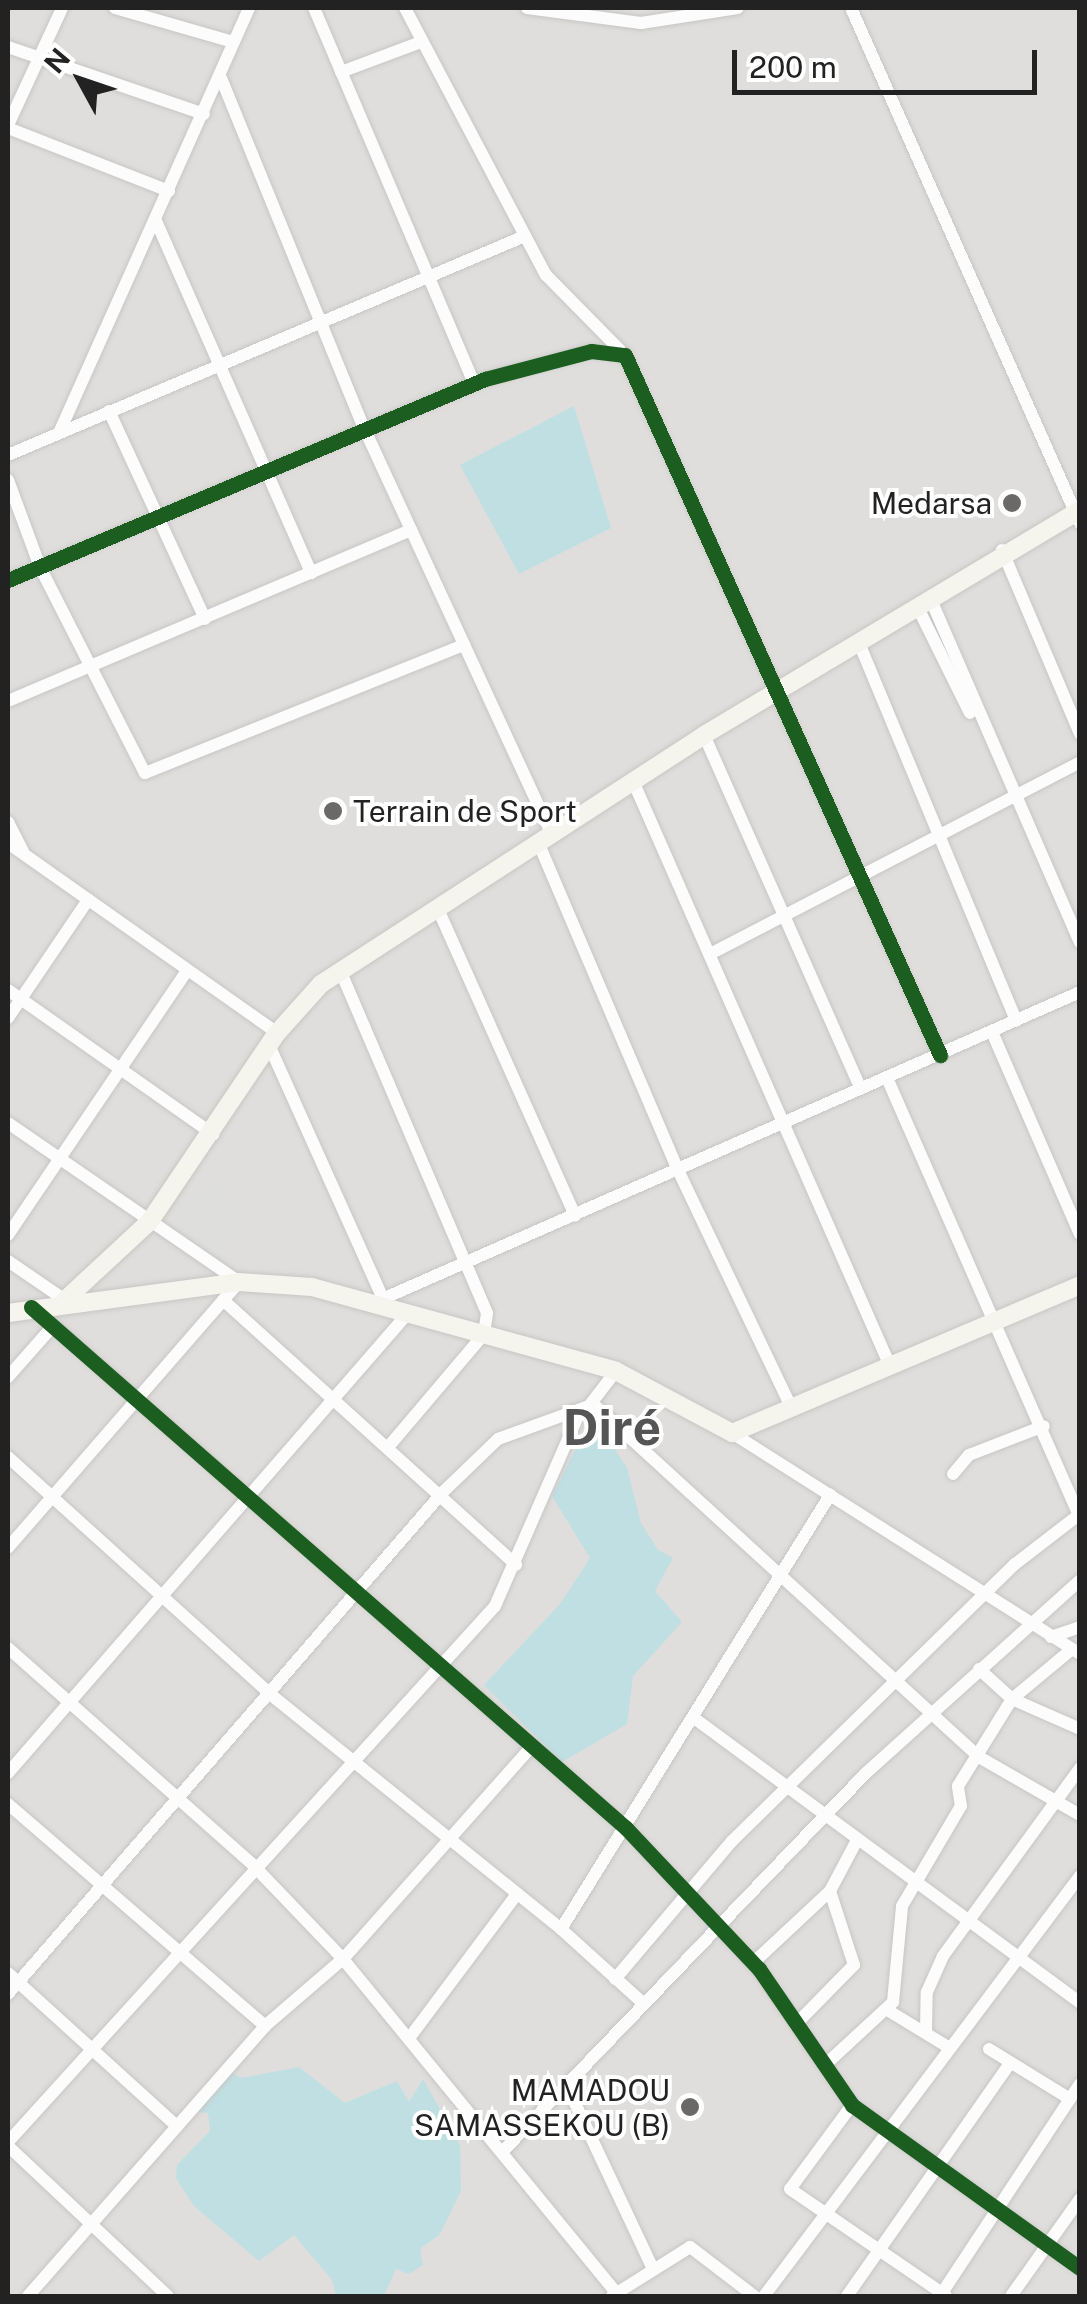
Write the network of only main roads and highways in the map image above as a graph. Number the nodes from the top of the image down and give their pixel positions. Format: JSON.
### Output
{"nodes":[{"id":1,"x":1078,"y":515,"type":"edge"},
{"id":2,"x":1080,"y":1285,"type":"edge"},
{"id":3,"x":65,"y":1300,"type":"junction"},
{"id":4,"x":8,"y":1313,"type":"edge"}],
"edges":[{"from":1,"to":3,"type":"main road"},
{"from":2,"to":3,"type":"main road"},
{"from":3,"to":4,"type":"main road"}]}
